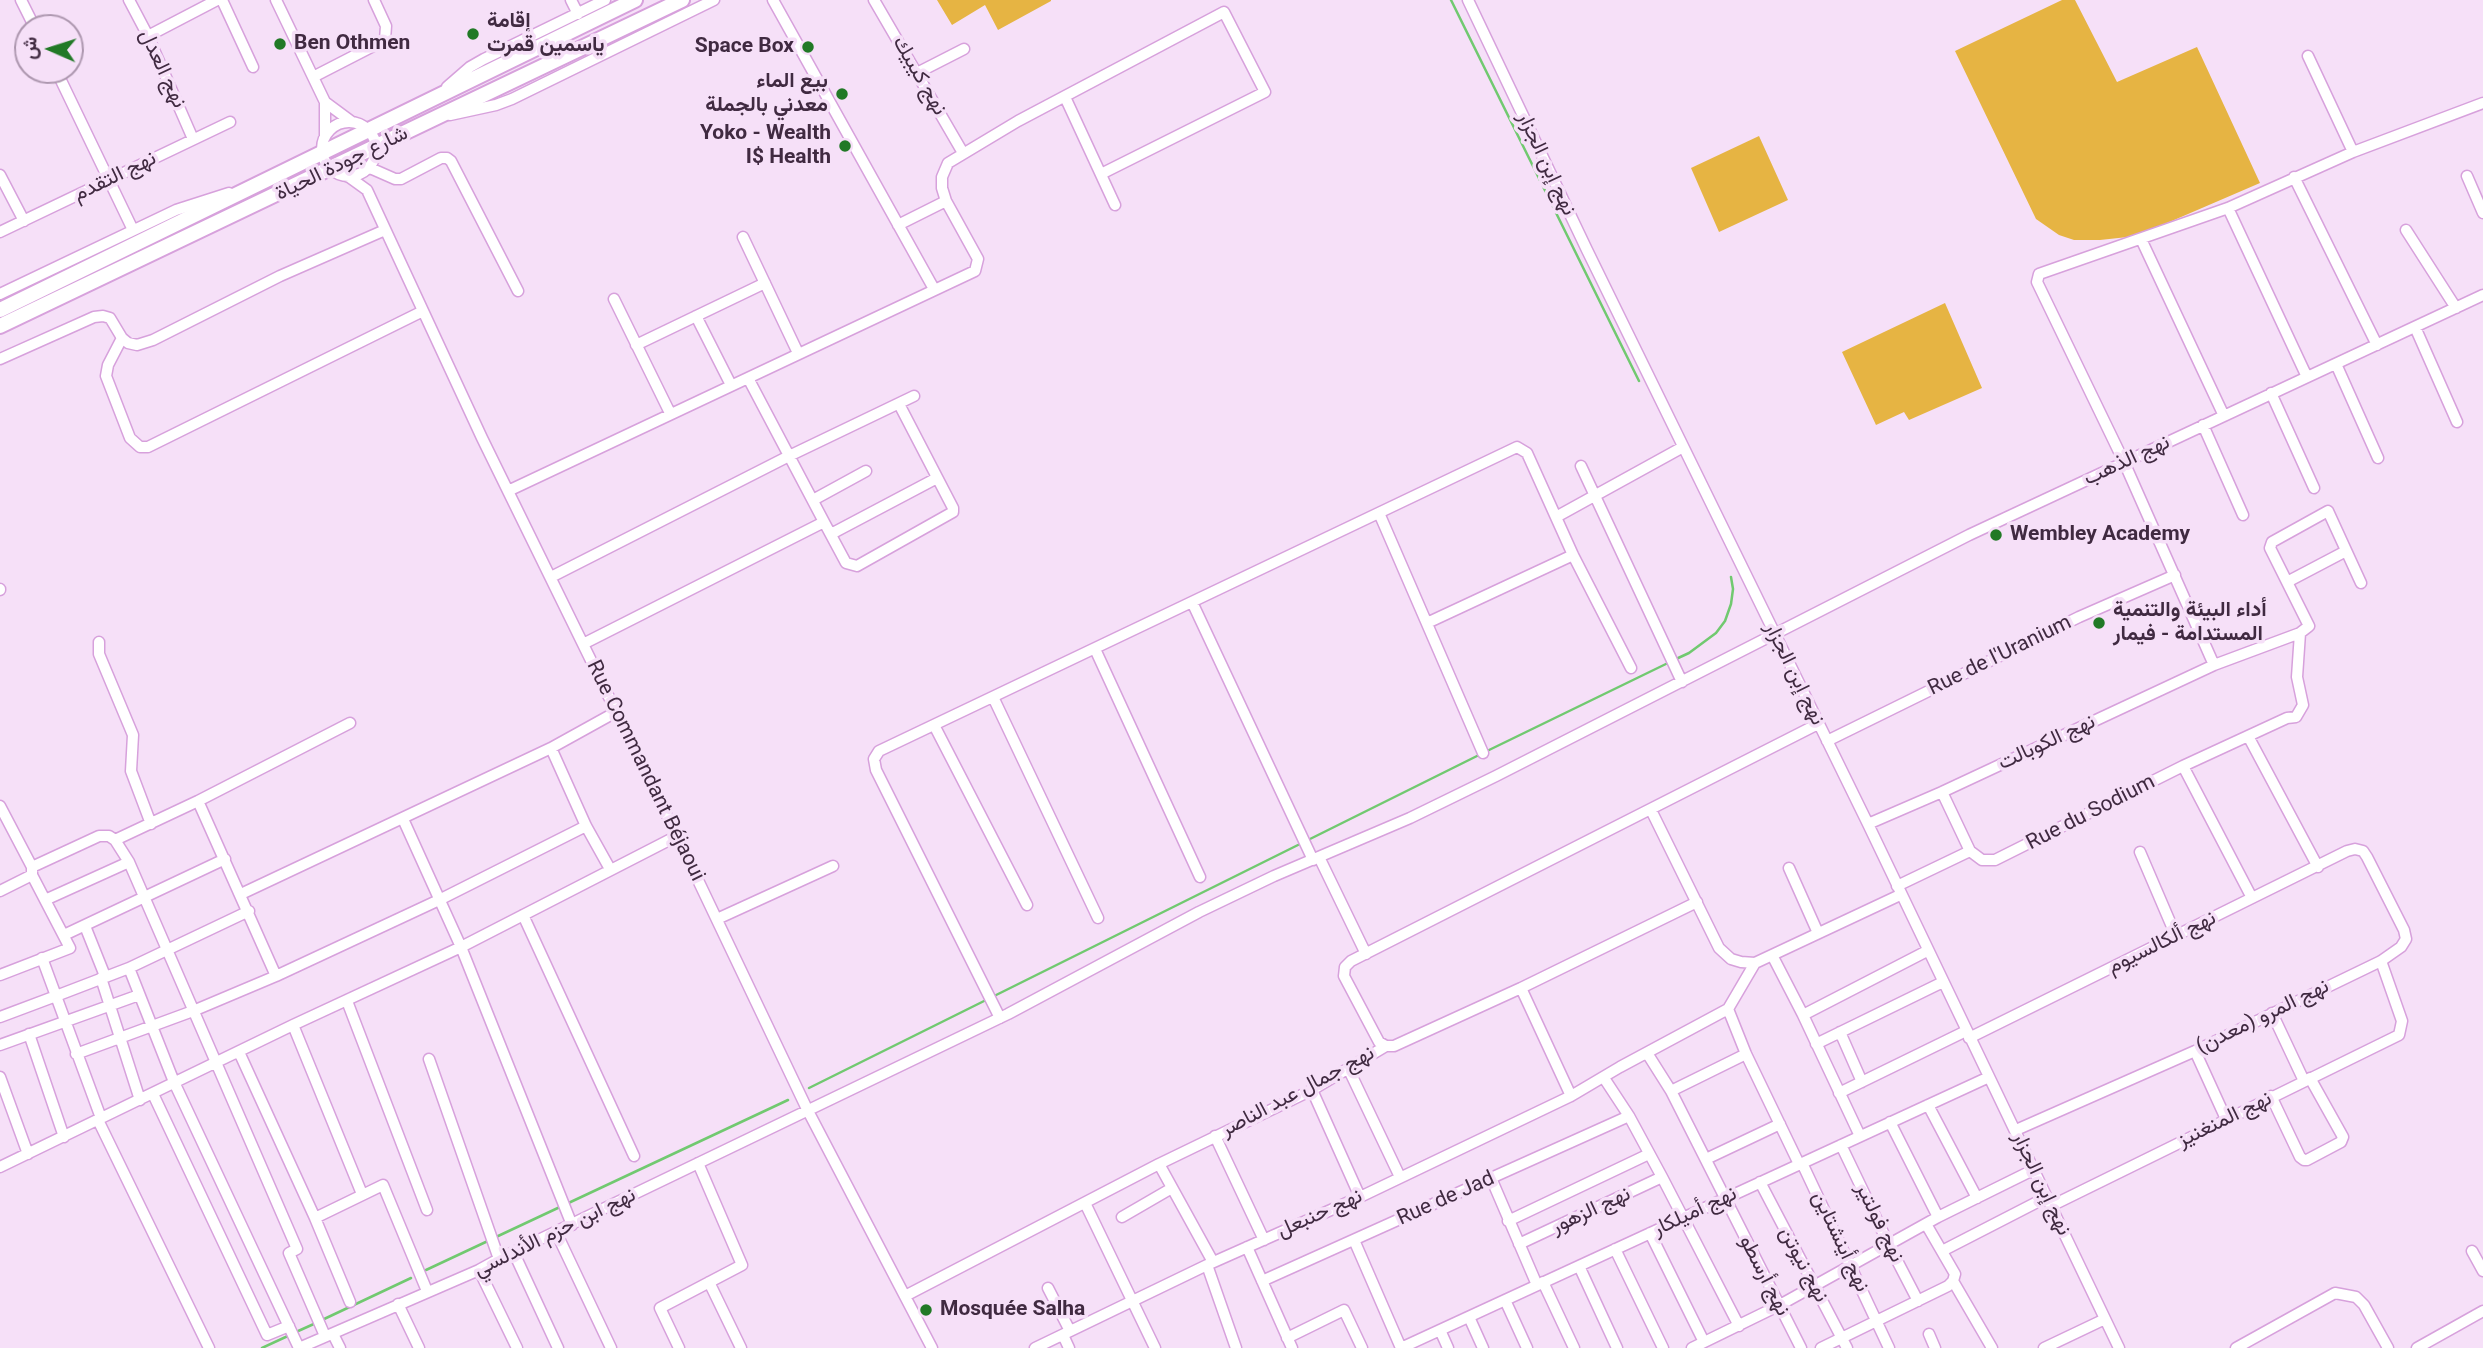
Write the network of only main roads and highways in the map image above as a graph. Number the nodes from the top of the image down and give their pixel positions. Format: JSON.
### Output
{"nodes":[{"id":1,"x":635,"y":0,"type":"edge"},
{"id":2,"x":682,"y":0,"type":"edge"},
{"id":3,"x":0,"y":310,"type":"edge"},
{"id":4,"x":0,"y":326,"type":"edge"}],
"edges":[{"from":1,"to":3,"type":"highway","name":"شارع جودة الحياة"},
{"from":2,"to":4,"type":"highway","name":"شارع جودة الحياة"}]}
